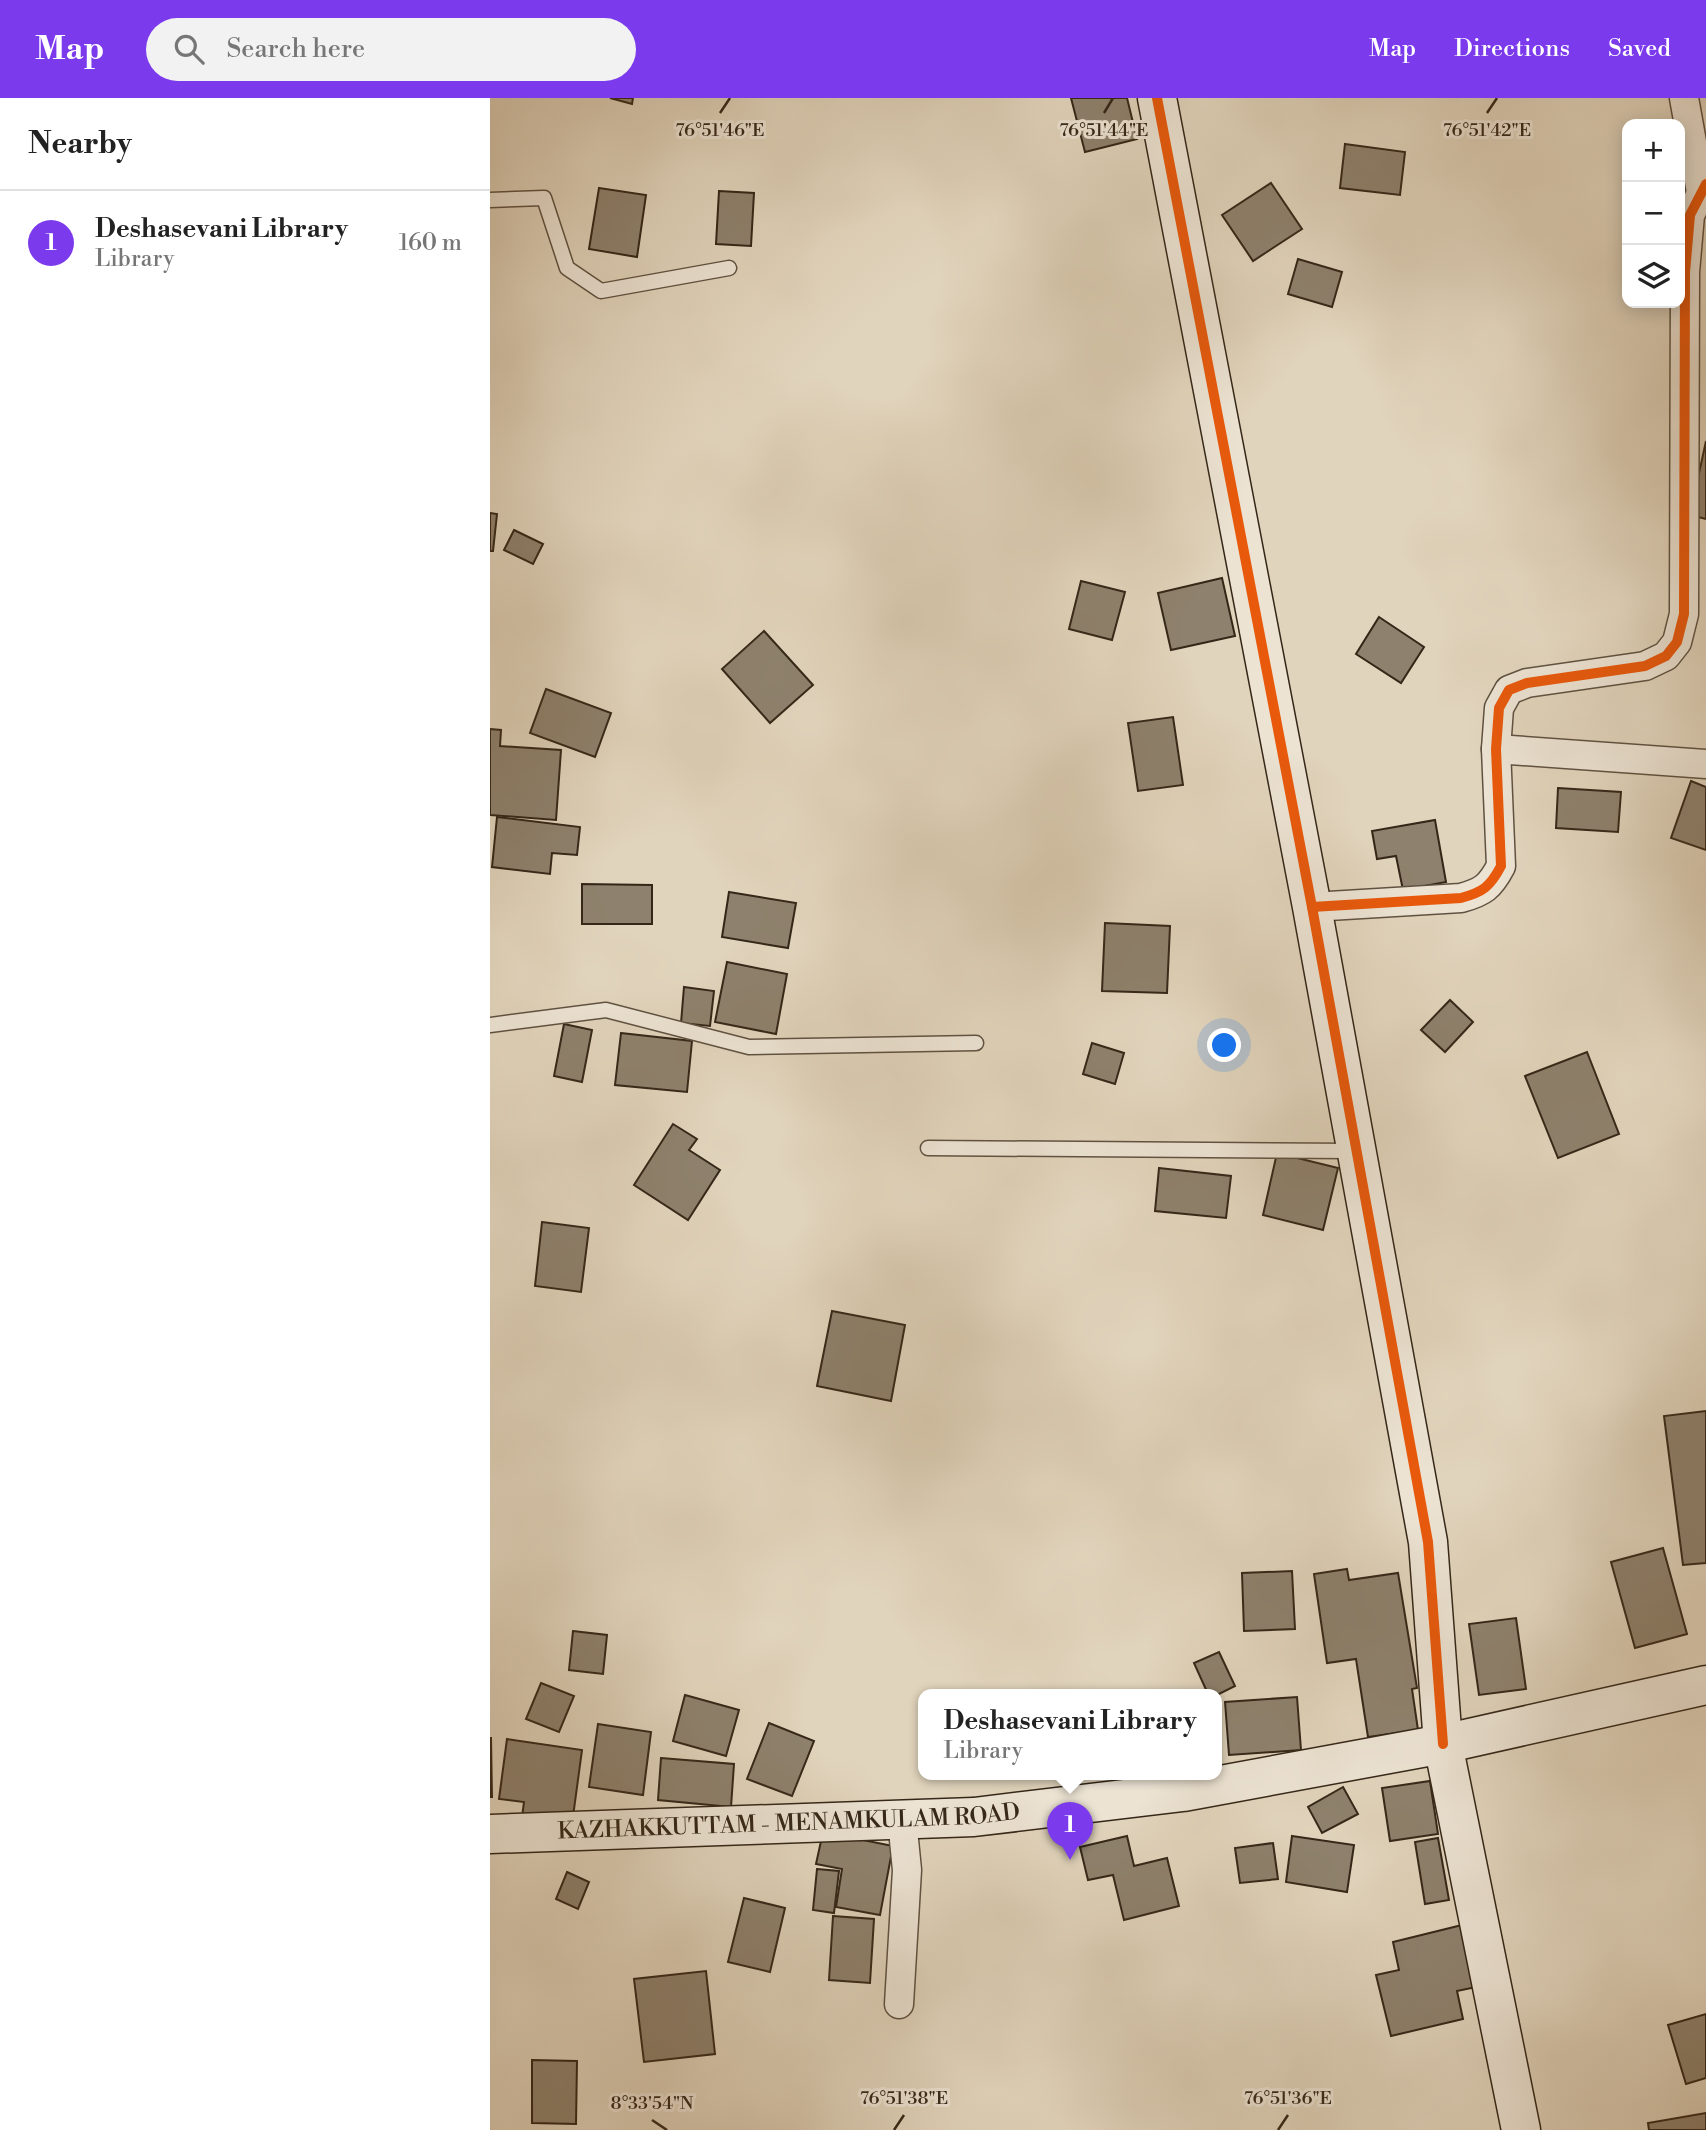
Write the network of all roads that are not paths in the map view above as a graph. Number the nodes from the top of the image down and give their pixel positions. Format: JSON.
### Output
{"nodes":[{"id":1,"x":1157,"y":98,"type":"edge"},
{"id":2,"x":1684,"y":98,"type":"edge"},
{"id":3,"x":1704,"y":188,"type":"edge"},
{"id":4,"x":490,"y":200,"type":"edge"},
{"id":5,"x":729,"y":268,"type":"dead end"},
{"id":6,"x":1496,"y":749,"type":"junction"},
{"id":7,"x":1706,"y":764,"type":"edge"},
{"id":8,"x":1312,"y":907,"type":"junction"},
{"id":9,"x":490,"y":1025,"type":"edge"},
{"id":10,"x":976,"y":1043,"type":"dead end"},
{"id":11,"x":928,"y":1148,"type":"dead end"},
{"id":12,"x":1357,"y":1151,"type":"junction"},
{"id":13,"x":1706,"y":1685,"type":"edge"},
{"id":14,"x":1443,"y":1744,"type":"junction"},
{"id":15,"x":902,"y":1820,"type":"junction"},
{"id":16,"x":490,"y":1834,"type":"edge"},
{"id":17,"x":899,"y":2004,"type":"dead end"},
{"id":18,"x":1521,"y":2130,"type":"edge"}],
"edges":[{"from":1,"to":8,"type":"street"},
{"from":2,"to":3,"type":"street"},
{"from":3,"to":6,"type":"street"},
{"from":4,"to":5,"type":"lane"},
{"from":6,"to":7,"type":"street"},
{"from":6,"to":8,"type":"street"},
{"from":8,"to":12,"type":"street"},
{"from":9,"to":10,"type":"lane"},
{"from":11,"to":12,"type":"lane"},
{"from":12,"to":14,"type":"street"},
{"from":13,"to":14,"type":"street","name":"KAZHAKKUTTAM - MENAMKULAM ROAD"},
{"from":14,"to":15,"type":"street","name":"KAZHAKKUTTAM - MENAMKULAM ROAD"},
{"from":14,"to":18,"type":"street"},
{"from":15,"to":16,"type":"street","name":"KAZHAKKUTTAM - MENAMKULAM ROAD"},
{"from":15,"to":17,"type":"street"}]}
